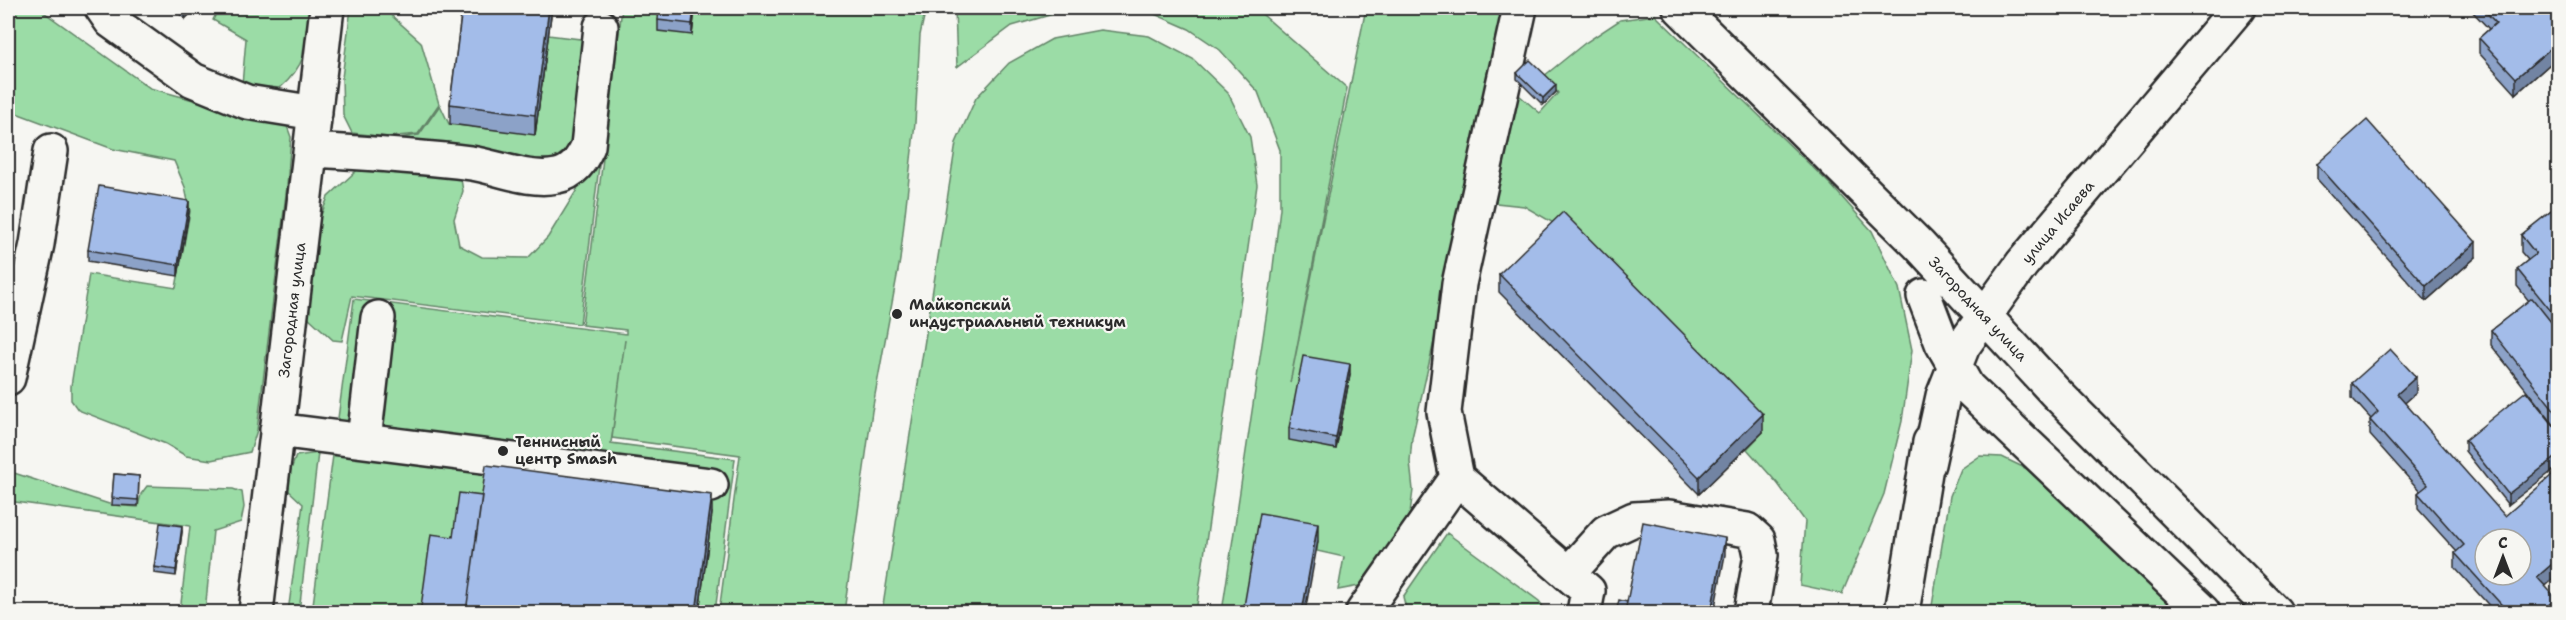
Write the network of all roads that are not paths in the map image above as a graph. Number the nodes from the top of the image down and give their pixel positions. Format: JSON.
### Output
{"nodes":[{"id":1,"x":102,"y":8,"type":"edge"},
{"id":2,"x":327,"y":8,"type":"edge"},
{"id":3,"x":1520,"y":8,"type":"edge"},
{"id":4,"x":1680,"y":8,"type":"edge"},
{"id":5,"x":2238,"y":8,"type":"edge"},
{"id":6,"x":601,"y":27,"type":"dead end"},
{"id":7,"x":315,"y":113,"type":"junction"},
{"id":8,"x":311,"y":150,"type":"junction"},
{"id":9,"x":51,"y":151,"type":"dead end"},
{"id":10,"x":1902,"y":229,"type":"junction"},
{"id":11,"x":1924,"y":296,"type":"junction"},
{"id":12,"x":1985,"y":316,"type":"junction"},
{"id":13,"x":378,"y":318,"type":"dead end"},
{"id":14,"x":1955,"y":366,"type":"junction"},
{"id":15,"x":8,"y":378,"type":"edge"},
{"id":16,"x":277,"y":430,"type":"junction"},
{"id":17,"x":364,"y":440,"type":"junction"},
{"id":18,"x":1928,"y":464,"type":"junction"},
{"id":19,"x":1457,"y":478,"type":"junction"},
{"id":20,"x":711,"y":485,"type":"dead end"},
{"id":21,"x":1568,"y":574,"type":"junction"},
{"id":22,"x":256,"y":612,"type":"edge"},
{"id":23,"x":1364,"y":612,"type":"edge"},
{"id":24,"x":1584,"y":612,"type":"edge"},
{"id":25,"x":1751,"y":612,"type":"edge"},
{"id":26,"x":1902,"y":612,"type":"edge"},
{"id":27,"x":2203,"y":612,"type":"edge"},
{"id":28,"x":2275,"y":612,"type":"edge"}],
"edges":[{"from":1,"to":7,"type":"street"},
{"from":2,"to":7,"type":"street","name":"Загородная улица"},
{"from":3,"to":19,"type":"street"},
{"from":4,"to":10,"type":"street","name":"Загородная улица"},
{"from":5,"to":12,"type":"street","name":"улица Исаева"},
{"from":6,"to":8,"type":"street"},
{"from":7,"to":8,"type":"street","name":"Загородная улица"},
{"from":8,"to":16,"type":"street","name":"Загородная улица"},
{"from":9,"to":15,"type":"street"},
{"from":10,"to":11,"type":"street"},
{"from":10,"to":12,"type":"street","name":"Загородная улица"},
{"from":11,"to":14,"type":"street"},
{"from":11,"to":18,"type":"street"},
{"from":12,"to":14,"type":"street","name":"улица Исаева"},
{"from":12,"to":28,"type":"street","name":"Загородная улица"},
{"from":13,"to":17,"type":"street"},
{"from":14,"to":18,"type":"street","name":"улица Исаева"},
{"from":14,"to":27,"type":"street"},
{"from":16,"to":17,"type":"street"},
{"from":16,"to":22,"type":"street","name":"Загородная улица"},
{"from":17,"to":20,"type":"street"},
{"from":18,"to":26,"type":"street"},
{"from":19,"to":21,"type":"street"},
{"from":19,"to":23,"type":"street"},
{"from":21,"to":24,"type":"street"},
{"from":21,"to":25,"type":"street"}]}
